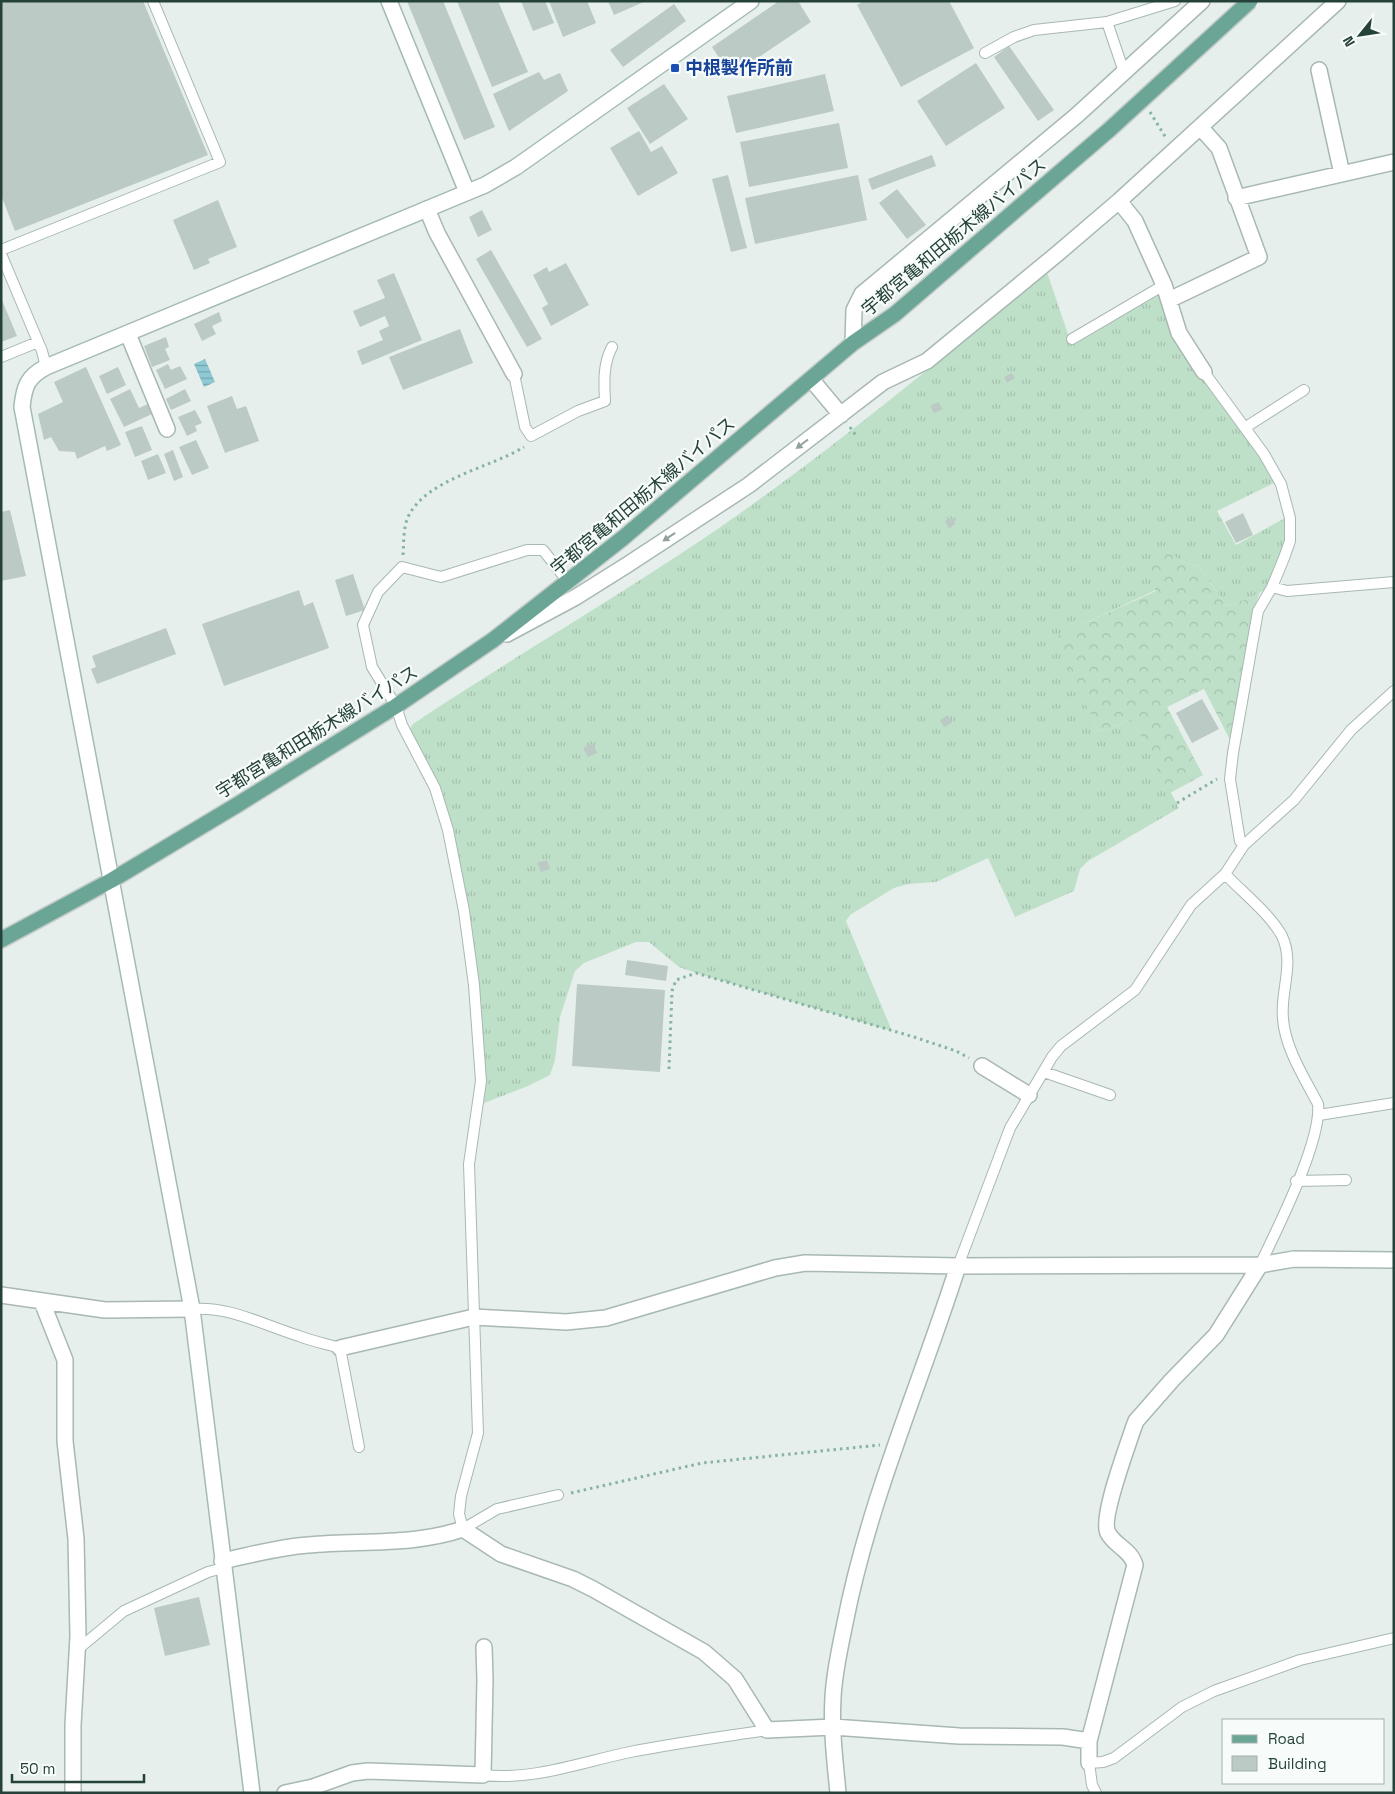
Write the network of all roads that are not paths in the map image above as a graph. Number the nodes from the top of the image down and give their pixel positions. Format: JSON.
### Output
{"nodes":[{"id":1,"x":153,"y":1,"type":"edge"},
{"id":2,"x":389,"y":1,"type":"edge"},
{"id":3,"x":751,"y":1,"type":"edge"},
{"id":4,"x":1175,"y":1,"type":"edge"},
{"id":5,"x":1202,"y":1,"type":"edge"},
{"id":6,"x":1250,"y":1,"type":"edge"},
{"id":7,"x":1338,"y":1,"type":"edge"},
{"id":8,"x":1107,"y":22,"type":"junction"},
{"id":9,"x":984,"y":53,"type":"dead end"},
{"id":10,"x":1318,"y":70,"type":"dead end"},
{"id":11,"x":1124,"y":72,"type":"junction"},
{"id":12,"x":1201,"y":128,"type":"junction"},
{"id":13,"x":1394,"y":162,"type":"edge"},
{"id":14,"x":1342,"y":174,"type":"junction"},
{"id":15,"x":467,"y":192,"type":"junction"},
{"id":16,"x":1236,"y":198,"type":"junction"},
{"id":17,"x":1119,"y":201,"type":"junction"},
{"id":18,"x":427,"y":209,"type":"junction"},
{"id":19,"x":1,"y":252,"type":"edge"},
{"id":20,"x":1164,"y":286,"type":"junction"},
{"id":21,"x":1169,"y":300,"type":"junction"},
{"id":22,"x":128,"y":334,"type":"junction"},
{"id":23,"x":1072,"y":339,"type":"dead end"},
{"id":24,"x":38,"y":342,"type":"junction"},
{"id":25,"x":853,"y":343,"type":"junction"},
{"id":26,"x":612,"y":347,"type":"dead end"},
{"id":27,"x":1,"y":357,"type":"edge"},
{"id":28,"x":46,"y":367,"type":"junction"},
{"id":29,"x":1204,"y":372,"type":"joint"},
{"id":30,"x":514,"y":374,"type":"joint"},
{"id":31,"x":811,"y":379,"type":"junction"},
{"id":32,"x":1304,"y":390,"type":"dead end"},
{"id":33,"x":841,"y":414,"type":"junction"},
{"id":34,"x":1246,"y":427,"type":"junction"},
{"id":35,"x":167,"y":428,"type":"dead end"},
{"id":36,"x":569,"y":582,"type":"junction"},
{"id":37,"x":1394,"y":582,"type":"edge"},
{"id":38,"x":1272,"y":587,"type":"junction"},
{"id":39,"x":493,"y":640,"type":"junction"},
{"id":40,"x":1394,"y":691,"type":"edge"},
{"id":41,"x":396,"y":706,"type":"junction"},
{"id":42,"x":1244,"y":846,"type":"junction"},
{"id":43,"x":1225,"y":874,"type":"junction"},
{"id":44,"x":112,"y":880,"type":"junction"},
{"id":45,"x":1,"y":940,"type":"edge"},
{"id":46,"x":982,"y":1066,"type":"road end"},
{"id":47,"x":1044,"y":1072,"type":"junction"},
{"id":48,"x":1029,"y":1095,"type":"junction"},
{"id":49,"x":1110,"y":1095,"type":"dead end"},
{"id":50,"x":1394,"y":1102,"type":"edge"},
{"id":51,"x":1319,"y":1115,"type":"junction"},
{"id":52,"x":1346,"y":1180,"type":"dead end"},
{"id":53,"x":1296,"y":1181,"type":"junction"},
{"id":54,"x":1394,"y":1260,"type":"edge"},
{"id":55,"x":1260,"y":1265,"type":"junction"},
{"id":56,"x":958,"y":1266,"type":"junction"},
{"id":57,"x":1,"y":1295,"type":"edge"},
{"id":58,"x":42,"y":1302,"type":"junction"},
{"id":59,"x":192,"y":1309,"type":"junction"},
{"id":60,"x":474,"y":1317,"type":"junction"},
{"id":61,"x":340,"y":1348,"type":"junction"},
{"id":62,"x":358,"y":1447,"type":"dead end"},
{"id":63,"x":558,"y":1496,"type":"road end"},
{"id":64,"x":463,"y":1529,"type":"junction"},
{"id":65,"x":223,"y":1564,"type":"junction"},
{"id":66,"x":1394,"y":1638,"type":"edge"},
{"id":67,"x":484,"y":1647,"type":"dead end"},
{"id":68,"x":77,"y":1650,"type":"junction"},
{"id":69,"x":832,"y":1727,"type":"junction"},
{"id":70,"x":767,"y":1730,"type":"junction"},
{"id":71,"x":1088,"y":1741,"type":"junction"},
{"id":72,"x":1089,"y":1763,"type":"junction"},
{"id":73,"x":483,"y":1775,"type":"junction"},
{"id":74,"x":73,"y":1793,"type":"edge"},
{"id":75,"x":252,"y":1793,"type":"edge"},
{"id":76,"x":285,"y":1793,"type":"edge"},
{"id":77,"x":838,"y":1793,"type":"edge"},
{"id":78,"x":1096,"y":1793,"type":"edge"}],
"edges":[{"from":1,"to":19,"type":"lane"},
{"from":2,"to":15,"type":"street"},
{"from":3,"to":15,"type":"street"},
{"from":4,"to":8,"type":"lane"},
{"from":5,"to":11,"type":"street"},
{"from":6,"to":25,"type":"main road","name":"宇都宮亀和田栃木線バイパス","bridge":true},
{"from":7,"to":12,"type":"street"},
{"from":8,"to":9,"type":"lane"},
{"from":8,"to":11,"type":"lane"},
{"from":10,"to":14,"type":"street"},
{"from":11,"to":25,"type":"street"},
{"from":12,"to":16,"type":"street"},
{"from":12,"to":17,"type":"street"},
{"from":13,"to":14,"type":"street"},
{"from":14,"to":16,"type":"street"},
{"from":15,"to":18,"type":"street"},
{"from":16,"to":21,"type":"street"},
{"from":17,"to":20,"type":"street"},
{"from":17,"to":33,"type":"street"},
{"from":18,"to":22,"type":"street"},
{"from":18,"to":30,"type":"street"},
{"from":19,"to":24,"type":"lane"},
{"from":20,"to":21,"type":"street"},
{"from":20,"to":23,"type":"lane"},
{"from":21,"to":29,"type":"street"},
{"from":22,"to":28,"type":"street"},
{"from":22,"to":35,"type":"street"},
{"from":24,"to":27,"type":"lane"},
{"from":24,"to":28,"type":"lane"},
{"from":25,"to":31,"type":"main road","name":"宇都宮亀和田栃木線バイパス"},
{"from":26,"to":30,"type":"lane"},
{"from":28,"to":44,"type":"street"},
{"from":29,"to":34,"type":"lane"},
{"from":31,"to":33,"type":"street"},
{"from":31,"to":36,"type":"main road","name":"宇都宮亀和田栃木線バイパス"},
{"from":32,"to":34,"type":"lane"},
{"from":33,"to":39,"type":"street","one_way":true},
{"from":34,"to":38,"type":"lane"},
{"from":36,"to":39,"type":"main road","name":"宇都宮亀和田栃木線バイパス"},
{"from":36,"to":41,"type":"lane"},
{"from":37,"to":38,"type":"lane"},
{"from":38,"to":42,"type":"lane"},
{"from":39,"to":41,"type":"main road","name":"宇都宮亀和田栃木線バイパス"},
{"from":40,"to":42,"type":"lane"},
{"from":41,"to":44,"type":"main road","name":"宇都宮亀和田栃木線バイパス"},
{"from":41,"to":60,"type":"lane"},
{"from":42,"to":43,"type":"lane"},
{"from":43,"to":47,"type":"lane"},
{"from":43,"to":51,"type":"lane"},
{"from":44,"to":45,"type":"main road","name":"宇都宮亀和田栃木線バイパス"},
{"from":44,"to":59,"type":"street"},
{"from":46,"to":48,"type":"street"},
{"from":47,"to":48,"type":"lane"},
{"from":47,"to":49,"type":"lane"},
{"from":48,"to":56,"type":"lane"},
{"from":50,"to":51,"type":"lane"},
{"from":51,"to":53,"type":"lane"},
{"from":52,"to":53,"type":"lane"},
{"from":53,"to":55,"type":"lane"},
{"from":54,"to":55,"type":"street"},
{"from":55,"to":56,"type":"street"},
{"from":55,"to":71,"type":"street"},
{"from":56,"to":60,"type":"street"},
{"from":56,"to":69,"type":"street"},
{"from":57,"to":58,"type":"street"},
{"from":58,"to":59,"type":"street"},
{"from":58,"to":68,"type":"street"},
{"from":59,"to":61,"type":"lane"},
{"from":59,"to":65,"type":"street"},
{"from":60,"to":61,"type":"street"},
{"from":60,"to":64,"type":"lane"},
{"from":61,"to":62,"type":"lane"},
{"from":63,"to":64,"type":"lane"},
{"from":64,"to":65,"type":"street"},
{"from":64,"to":70,"type":"street"},
{"from":65,"to":68,"type":"lane"},
{"from":65,"to":75,"type":"street"},
{"from":66,"to":72,"type":"lane"},
{"from":67,"to":73,"type":"street"},
{"from":68,"to":74,"type":"street"},
{"from":69,"to":70,"type":"street"},
{"from":69,"to":71,"type":"street"},
{"from":69,"to":77,"type":"street"},
{"from":70,"to":73,"type":"lane"},
{"from":71,"to":72,"type":"street"},
{"from":72,"to":78,"type":"lane"},
{"from":73,"to":76,"type":"street"}]}
